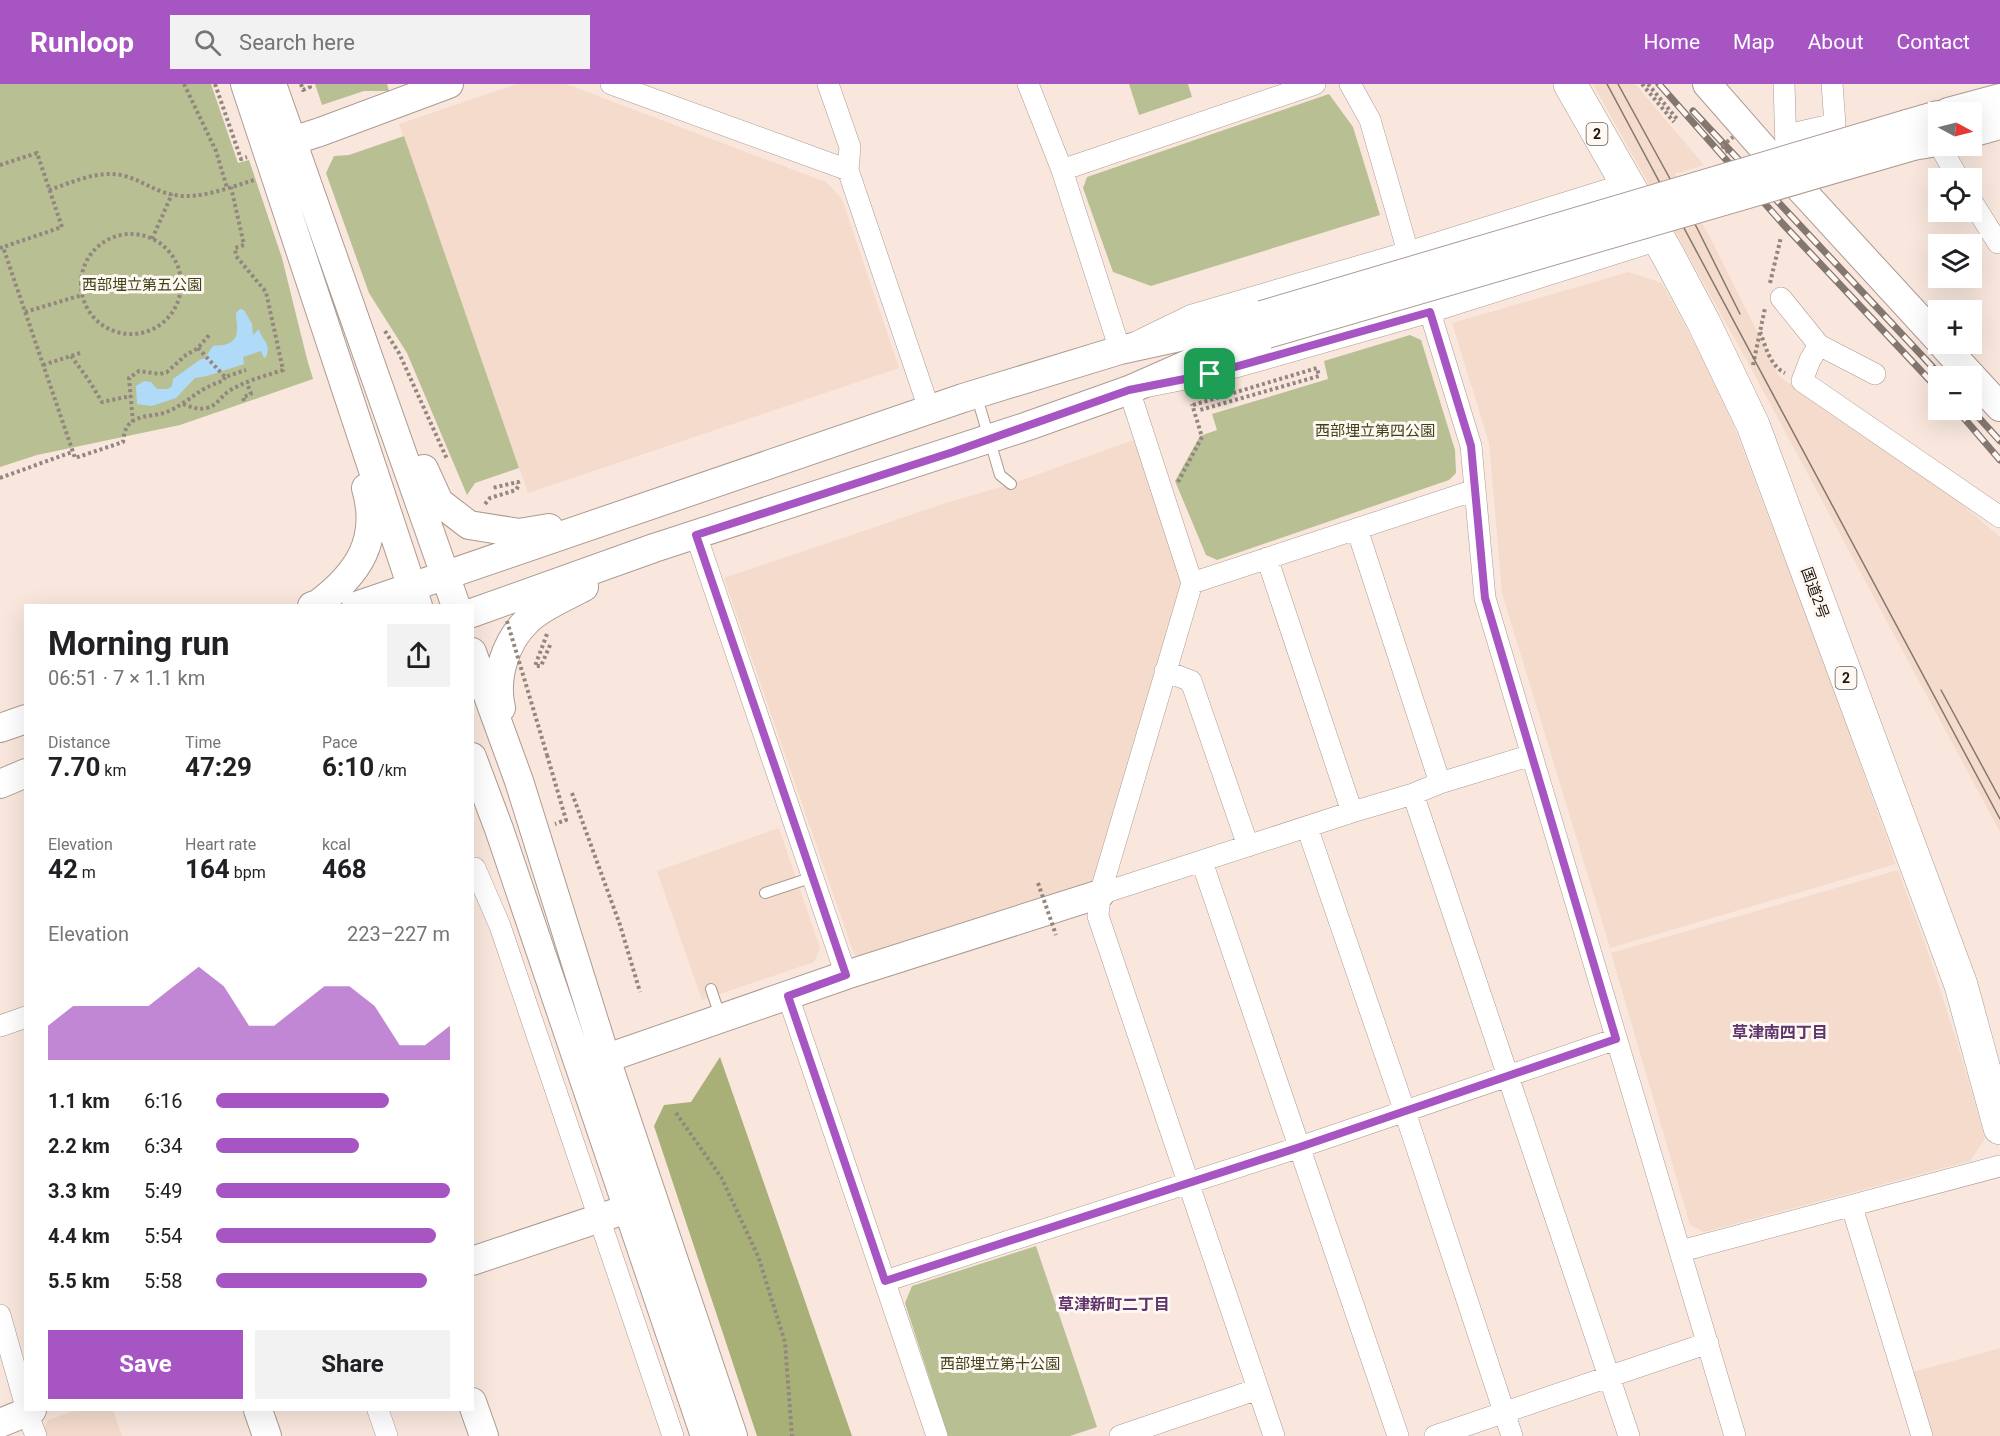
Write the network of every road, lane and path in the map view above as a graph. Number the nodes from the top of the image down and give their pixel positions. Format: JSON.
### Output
{"nodes":[{"id":1,"x":184,"y":84,"type":"edge"},
{"id":2,"x":215,"y":84,"type":"edge"},
{"id":3,"x":245,"y":84,"type":"edge"},
{"id":4,"x":272,"y":84,"type":"edge"},
{"id":5,"x":301,"y":84,"type":"edge"},
{"id":6,"x":309,"y":84,"type":"edge"},
{"id":7,"x":449,"y":84,"type":"edge"},
{"id":8,"x":610,"y":84,"type":"edge"},
{"id":9,"x":828,"y":84,"type":"edge"},
{"id":10,"x":1028,"y":84,"type":"edge"},
{"id":11,"x":1315,"y":84,"type":"edge"},
{"id":12,"x":1350,"y":84,"type":"edge"},
{"id":13,"x":1570,"y":84,"type":"edge"},
{"id":14,"x":1642,"y":84,"type":"edge"},
{"id":15,"x":1648,"y":84,"type":"edge"},
{"id":16,"x":1707,"y":84,"type":"edge"},
{"id":17,"x":1784,"y":84,"type":"edge"},
{"id":18,"x":1832,"y":84,"type":"edge"},
{"id":19,"x":2000,"y":98,"type":"edge"},
{"id":20,"x":1982,"y":103,"type":"edge"},
{"id":21,"x":2000,"y":125,"type":"edge"},
{"id":22,"x":1982,"y":130,"type":"edge"},
{"id":23,"x":232,"y":133,"type":"dead end"},
{"id":24,"x":1787,"y":135,"type":"junction"},
{"id":25,"x":1733,"y":137,"type":"dead end"},
{"id":26,"x":1924,"y":139,"type":"edge"},
{"id":27,"x":279,"y":145,"type":"junction"},
{"id":28,"x":1722,"y":146,"type":"dead end"},
{"id":29,"x":0,"y":165,"type":"edge"},
{"id":30,"x":1949,"y":168,"type":"edge"},
{"id":31,"x":848,"y":170,"type":"junction"},
{"id":32,"x":1062,"y":170,"type":"junction"},
{"id":33,"x":1785,"y":173,"type":"junction"},
{"id":34,"x":261,"y":178,"type":"dead end"},
{"id":35,"x":1626,"y":184,"type":"junction"},
{"id":36,"x":229,"y":188,"type":"junction"},
{"id":37,"x":49,"y":190,"type":"junction"},
{"id":38,"x":172,"y":194,"type":"junction"},
{"id":39,"x":1982,"y":218,"type":"edge"},
{"id":40,"x":1781,"y":237,"type":"dead end"},
{"id":41,"x":152,"y":239,"type":"junction"},
{"id":42,"x":1659,"y":240,"type":"junction"},
{"id":43,"x":2000,"y":243,"type":"edge"},
{"id":44,"x":2,"y":248,"type":"edge"},
{"id":45,"x":1408,"y":252,"type":"junction"},
{"id":46,"x":82,"y":295,"type":"junction"},
{"id":47,"x":1772,"y":296,"type":"junction"},
{"id":48,"x":25,"y":312,"type":"junction"},
{"id":49,"x":1430,"y":312,"type":"junction"},
{"id":50,"x":1264,"y":325,"type":"junction"},
{"id":51,"x":1928,"y":328,"type":"edge"},
{"id":52,"x":1760,"y":332,"type":"junction"},
{"id":53,"x":210,"y":333,"type":"dead end"},
{"id":54,"x":374,"y":336,"type":"junction"},
{"id":55,"x":330,"y":340,"type":"junction"},
{"id":56,"x":1819,"y":345,"type":"junction"},
{"id":57,"x":198,"y":348,"type":"junction"},
{"id":58,"x":1120,"y":350,"type":"junction"},
{"id":59,"x":80,"y":353,"type":"dead end"},
{"id":60,"x":1951,"y":354,"type":"edge"},
{"id":61,"x":70,"y":356,"type":"junction"},
{"id":62,"x":43,"y":365,"type":"junction"},
{"id":63,"x":246,"y":370,"type":"dead end"},
{"id":64,"x":1752,"y":370,"type":"dead end"},
{"id":65,"x":1875,"y":374,"type":"dead end"},
{"id":66,"x":223,"y":376,"type":"junction"},
{"id":67,"x":1802,"y":381,"type":"junction"},
{"id":68,"x":247,"y":383,"type":"junction"},
{"id":69,"x":1129,"y":390,"type":"junction"},
{"id":70,"x":976,"y":394,"type":"junction"},
{"id":71,"x":131,"y":396,"type":"junction"},
{"id":72,"x":1191,"y":399,"type":"dead end"},
{"id":73,"x":244,"y":401,"type":"dead end"},
{"id":74,"x":183,"y":404,"type":"junction"},
{"id":75,"x":1193,"y":405,"type":"junction"},
{"id":76,"x":2000,"y":407,"type":"edge"},
{"id":77,"x":929,"y":409,"type":"junction"},
{"id":78,"x":1200,"y":410,"type":"dead end"},
{"id":79,"x":133,"y":422,"type":"junction"},
{"id":80,"x":989,"y":439,"type":"junction"},
{"id":81,"x":72,"y":452,"type":"junction"},
{"id":82,"x":452,"y":468,"type":"dead end"},
{"id":83,"x":0,"y":478,"type":"edge"},
{"id":84,"x":1011,"y":484,"type":"dead end"},
{"id":85,"x":492,"y":488,"type":"dead end"},
{"id":86,"x":1475,"y":490,"type":"junction"},
{"id":87,"x":1174,"y":491,"type":"dead end"},
{"id":88,"x":490,"y":498,"type":"dead end"},
{"id":89,"x":2000,"y":517,"type":"edge"},
{"id":90,"x":611,"y":518,"type":"junction"},
{"id":91,"x":1357,"y":529,"type":"junction"},
{"id":92,"x":696,"y":535,"type":"junction"},
{"id":93,"x":654,"y":548,"type":"junction"},
{"id":94,"x":1267,"y":558,"type":"junction"},
{"id":95,"x":446,"y":576,"type":"junction"},
{"id":96,"x":1192,"y":583,"type":"junction"},
{"id":97,"x":415,"y":597,"type":"edge"},
{"id":98,"x":318,"y":604,"type":"edge"},
{"id":99,"x":369,"y":604,"type":"edge"},
{"id":100,"x":455,"y":604,"type":"edge"},
{"id":101,"x":474,"y":612,"type":"edge"},
{"id":102,"x":507,"y":621,"type":"dead end"},
{"id":103,"x":548,"y":636,"type":"dead end"},
{"id":104,"x":551,"y":642,"type":"dead end"},
{"id":105,"x":474,"y":657,"type":"edge"},
{"id":106,"x":1165,"y":671,"type":"junction"},
{"id":107,"x":24,"y":705,"type":"edge"},
{"id":108,"x":0,"y":713,"type":"edge"},
{"id":109,"x":24,"y":720,"type":"edge"},
{"id":110,"x":0,"y":728,"type":"edge"},
{"id":111,"x":1532,"y":755,"type":"junction"},
{"id":112,"x":474,"y":762,"type":"edge"},
{"id":113,"x":24,"y":764,"type":"edge"},
{"id":114,"x":0,"y":772,"type":"edge"},
{"id":115,"x":24,"y":774,"type":"edge"},
{"id":116,"x":519,"y":781,"type":"junction"},
{"id":117,"x":1440,"y":783,"type":"junction"},
{"id":118,"x":0,"y":784,"type":"edge"},
{"id":119,"x":572,"y":793,"type":"dead end"},
{"id":120,"x":1413,"y":794,"type":"junction"},
{"id":121,"x":474,"y":800,"type":"edge"},
{"id":122,"x":1352,"y":812,"type":"junction"},
{"id":123,"x":555,"y":824,"type":"dead end"},
{"id":124,"x":1307,"y":827,"type":"junction"},
{"id":125,"x":499,"y":829,"type":"junction"},
{"id":126,"x":1248,"y":846,"type":"junction"},
{"id":127,"x":508,"y":857,"type":"junction"},
{"id":128,"x":1202,"y":862,"type":"junction"},
{"id":129,"x":474,"y":869,"type":"edge"},
{"id":130,"x":474,"y":871,"type":"edge"},
{"id":131,"x":813,"y":877,"type":"junction"},
{"id":132,"x":1038,"y":883,"type":"dead end"},
{"id":133,"x":765,"y":893,"type":"dead end"},
{"id":134,"x":1100,"y":894,"type":"junction"},
{"id":135,"x":1056,"y":935,"type":"dead end"},
{"id":136,"x":846,"y":975,"type":"junction"},
{"id":137,"x":711,"y":989,"type":"dead end"},
{"id":138,"x":640,"y":992,"type":"dead end"},
{"id":139,"x":788,"y":996,"type":"junction"},
{"id":140,"x":24,"y":1018,"type":"edge"},
{"id":141,"x":721,"y":1019,"type":"junction"},
{"id":142,"x":0,"y":1026,"type":"edge"},
{"id":143,"x":1616,"y":1039,"type":"junction"},
{"id":144,"x":593,"y":1064,"type":"junction"},
{"id":145,"x":1508,"y":1077,"type":"junction"},
{"id":146,"x":1405,"y":1112,"type":"junction"},
{"id":147,"x":676,"y":1113,"type":"dead end"},
{"id":148,"x":2000,"y":1128,"type":"edge"},
{"id":149,"x":1300,"y":1147,"type":"junction"},
{"id":150,"x":2000,"y":1166,"type":"edge"},
{"id":151,"x":1187,"y":1182,"type":"junction"},
{"id":152,"x":1852,"y":1207,"type":"junction"},
{"id":153,"x":627,"y":1209,"type":"junction"},
{"id":154,"x":599,"y":1219,"type":"junction"},
{"id":155,"x":1681,"y":1251,"type":"junction"},
{"id":156,"x":474,"y":1260,"type":"edge"},
{"id":157,"x":885,"y":1281,"type":"junction"},
{"id":158,"x":0,"y":1315,"type":"edge"},
{"id":159,"x":1708,"y":1343,"type":"junction"},
{"id":160,"x":1609,"y":1376,"type":"junction"},
{"id":161,"x":1258,"y":1389,"type":"junction"},
{"id":162,"x":24,"y":1398,"type":"edge"},
{"id":163,"x":474,"y":1408,"type":"edge"},
{"id":164,"x":258,"y":1411,"type":"edge"},
{"id":165,"x":378,"y":1411,"type":"edge"},
{"id":166,"x":1505,"y":1412,"type":"junction"},
{"id":167,"x":29,"y":1415,"type":"edge"},
{"id":168,"x":0,"y":1422,"type":"edge"},
{"id":169,"x":267,"y":1436,"type":"edge"},
{"id":170,"x":387,"y":1436,"type":"edge"},
{"id":171,"x":484,"y":1436,"type":"edge"},
{"id":172,"x":673,"y":1436,"type":"edge"},
{"id":173,"x":705,"y":1436,"type":"edge"},
{"id":174,"x":733,"y":1436,"type":"edge"},
{"id":175,"x":792,"y":1436,"type":"edge"},
{"id":176,"x":937,"y":1436,"type":"edge"},
{"id":177,"x":1120,"y":1436,"type":"edge"},
{"id":178,"x":1274,"y":1436,"type":"edge"},
{"id":179,"x":1398,"y":1436,"type":"edge"},
{"id":180,"x":1435,"y":1436,"type":"edge"},
{"id":181,"x":1512,"y":1436,"type":"edge"},
{"id":182,"x":1629,"y":1436,"type":"edge"},
{"id":183,"x":1736,"y":1436,"type":"edge"},
{"id":184,"x":1922,"y":1436,"type":"edge"}],
"edges":[{"from":1,"to":36,"type":"path"},
{"from":2,"to":23,"type":"path"},
{"from":3,"to":27,"type":"street"},
{"from":4,"to":27,"type":"street"},
{"from":5,"to":6,"type":"path"},
{"from":7,"to":27,"type":"street"},
{"from":8,"to":31,"type":"street"},
{"from":9,"to":31,"type":"street"},
{"from":10,"to":32,"type":"street"},
{"from":11,"to":32,"type":"street"},
{"from":12,"to":45,"type":"street"},
{"from":13,"to":35,"type":"highway","name":"国道2号","number":"2"},
{"from":14,"to":15,"type":"path"},
{"from":16,"to":33,"type":"street"},
{"from":17,"to":24,"type":"street"},
{"from":18,"to":24,"type":"street"},
{"from":19,"to":20,"type":"street"},
{"from":21,"to":22,"type":"street"},
{"from":24,"to":33,"type":"street"},
{"from":25,"to":28,"type":"path","bridge":true},
{"from":26,"to":30,"type":"street"},
{"from":26,"to":50,"type":"street","bridge":true},
{"from":27,"to":54,"type":"street"},
{"from":27,"to":55,"type":"street"},
{"from":29,"to":37,"type":"path"},
{"from":31,"to":77,"type":"street"},
{"from":32,"to":58,"type":"street"},
{"from":33,"to":51,"type":"street"},
{"from":34,"to":36,"type":"path"},
{"from":35,"to":42,"type":"highway","name":"国道2号","number":"2"},
{"from":35,"to":45,"type":"street"},
{"from":36,"to":38,"type":"path"},
{"from":36,"to":68,"type":"path"},
{"from":37,"to":38,"type":"path"},
{"from":37,"to":44,"type":"path"},
{"from":38,"to":41,"type":"path"},
{"from":39,"to":43,"type":"street"},
{"from":40,"to":47,"type":"path"},
{"from":41,"to":46,"type":"path"},
{"from":41,"to":46,"type":"path"},
{"from":42,"to":49,"type":"street"},
{"from":42,"to":148,"type":"highway","name":"国道2号","number":"2"},
{"from":44,"to":48,"type":"path"},
{"from":45,"to":58,"type":"street"},
{"from":46,"to":48,"type":"path"},
{"from":47,"to":52,"type":"path"},
{"from":47,"to":56,"type":"street"},
{"from":48,"to":62,"type":"path"},
{"from":49,"to":69,"type":"street"},
{"from":49,"to":86,"type":"street"},
{"from":50,"to":58,"type":"street"},
{"from":50,"to":69,"type":"street"},
{"from":52,"to":64,"type":"path"},
{"from":52,"to":67,"type":"path"},
{"from":53,"to":57,"type":"path"},
{"from":54,"to":82,"type":"path"},
{"from":54,"to":90,"type":"street"},
{"from":54,"to":95,"type":"street"},
{"from":55,"to":97,"type":"street"},
{"from":55,"to":98,"type":"street"},
{"from":56,"to":65,"type":"street"},
{"from":56,"to":67,"type":"street"},
{"from":57,"to":66,"type":"path"},
{"from":57,"to":71,"type":"path"},
{"from":58,"to":70,"type":"street"},
{"from":59,"to":61,"type":"path"},
{"from":60,"to":76,"type":"street"},
{"from":61,"to":62,"type":"path"},
{"from":61,"to":71,"type":"path"},
{"from":62,"to":81,"type":"path"},
{"from":63,"to":66,"type":"path"},
{"from":66,"to":74,"type":"path"},
{"from":67,"to":89,"type":"street"},
{"from":68,"to":73,"type":"path"},
{"from":68,"to":74,"type":"path"},
{"from":69,"to":80,"type":"street"},
{"from":69,"to":96,"type":"street"},
{"from":70,"to":77,"type":"street"},
{"from":70,"to":80,"type":"lane"},
{"from":71,"to":79,"type":"path"},
{"from":72,"to":75,"type":"path"},
{"from":74,"to":79,"type":"path"},
{"from":75,"to":78,"type":"path"},
{"from":75,"to":87,"type":"path"},
{"from":77,"to":90,"type":"street"},
{"from":79,"to":81,"type":"path"},
{"from":80,"to":84,"type":"lane"},
{"from":80,"to":92,"type":"street"},
{"from":81,"to":83,"type":"path"},
{"from":85,"to":88,"type":"path"},
{"from":86,"to":91,"type":"street"},
{"from":86,"to":111,"type":"street"},
{"from":90,"to":95,"type":"street"},
{"from":91,"to":94,"type":"street"},
{"from":91,"to":117,"type":"street"},
{"from":92,"to":93,"type":"street"},
{"from":92,"to":131,"type":"street"},
{"from":93,"to":101,"type":"street"},
{"from":93,"to":116,"type":"street"},
{"from":94,"to":96,"type":"street"},
{"from":94,"to":122,"type":"street"},
{"from":95,"to":97,"type":"street"},
{"from":95,"to":100,"type":"street"},
{"from":96,"to":106,"type":"street"},
{"from":97,"to":99,"type":"street"},
{"from":102,"to":123,"type":"path","bridge":true},
{"from":103,"to":104,"type":"path"},
{"from":105,"to":116,"type":"street"},
{"from":106,"to":126,"type":"street"},
{"from":106,"to":134,"type":"street"},
{"from":107,"to":108,"type":"street"},
{"from":109,"to":110,"type":"street"},
{"from":111,"to":117,"type":"street"},
{"from":111,"to":143,"type":"street"},
{"from":112,"to":125,"type":"street"},
{"from":113,"to":114,"type":"street"},
{"from":115,"to":118,"type":"street"},
{"from":116,"to":144,"type":"street"},
{"from":117,"to":120,"type":"street"},
{"from":119,"to":138,"type":"path"},
{"from":120,"to":122,"type":"street"},
{"from":120,"to":145,"type":"street"},
{"from":121,"to":125,"type":"street"},
{"from":122,"to":124,"type":"street"},
{"from":124,"to":126,"type":"street"},
{"from":124,"to":146,"type":"street"},
{"from":125,"to":127,"type":"street"},
{"from":126,"to":128,"type":"street"},
{"from":127,"to":129,"type":"street"},
{"from":127,"to":144,"type":"street"},
{"from":128,"to":134,"type":"street"},
{"from":128,"to":149,"type":"street"},
{"from":130,"to":154,"type":"street"},
{"from":131,"to":133,"type":"lane"},
{"from":131,"to":136,"type":"street"},
{"from":132,"to":135,"type":"path","bridge":true},
{"from":134,"to":136,"type":"street"},
{"from":134,"to":151,"type":"street"},
{"from":136,"to":139,"type":"street"},
{"from":137,"to":141,"type":"lane"},
{"from":139,"to":141,"type":"street"},
{"from":139,"to":157,"type":"street"},
{"from":140,"to":142,"type":"street"},
{"from":141,"to":144,"type":"street"},
{"from":143,"to":145,"type":"street"},
{"from":143,"to":155,"type":"street"},
{"from":144,"to":153,"type":"street"},
{"from":144,"to":174,"type":"street"},
{"from":145,"to":146,"type":"street"},
{"from":145,"to":160,"type":"street"},
{"from":146,"to":149,"type":"street"},
{"from":146,"to":166,"type":"street"},
{"from":147,"to":175,"type":"path"},
{"from":149,"to":151,"type":"street"},
{"from":149,"to":179,"type":"street"},
{"from":150,"to":152,"type":"street"},
{"from":151,"to":157,"type":"street"},
{"from":151,"to":161,"type":"street"},
{"from":152,"to":155,"type":"street"},
{"from":152,"to":184,"type":"street"},
{"from":153,"to":154,"type":"street"},
{"from":153,"to":173,"type":"street"},
{"from":154,"to":156,"type":"street"},
{"from":154,"to":172,"type":"street"},
{"from":155,"to":159,"type":"street"},
{"from":157,"to":176,"type":"street"},
{"from":158,"to":162,"type":"street"},
{"from":159,"to":160,"type":"street"},
{"from":159,"to":183,"type":"street"},
{"from":160,"to":166,"type":"street"},
{"from":160,"to":182,"type":"street"},
{"from":161,"to":177,"type":"street"},
{"from":161,"to":178,"type":"street"},
{"from":163,"to":171,"type":"street"},
{"from":164,"to":169,"type":"street"},
{"from":165,"to":170,"type":"street"},
{"from":166,"to":180,"type":"street"},
{"from":166,"to":181,"type":"street"},
{"from":167,"to":168,"type":"street"}]}
